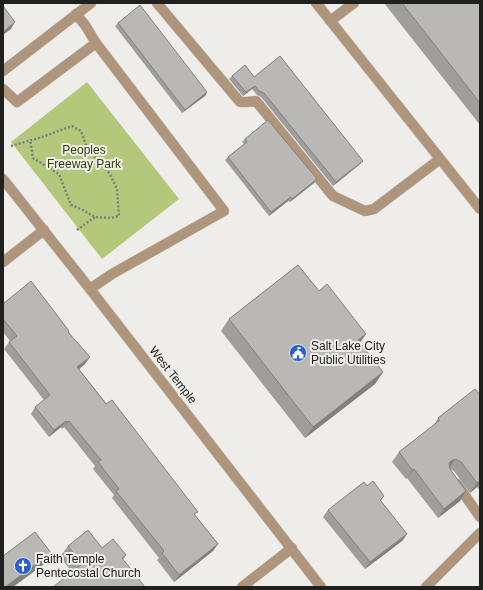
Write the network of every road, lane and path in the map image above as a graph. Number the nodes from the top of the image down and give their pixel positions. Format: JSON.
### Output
{"nodes":[{"id":1,"x":91,"y":3,"type":"edge"},
{"id":2,"x":157,"y":3,"type":"edge"},
{"id":3,"x":354,"y":3,"type":"edge"},
{"id":4,"x":319,"y":6,"type":"edge"},
{"id":5,"x":76,"y":14,"type":"junction"},
{"id":6,"x":330,"y":22,"type":"junction"},
{"id":7,"x":96,"y":43,"type":"junction"},
{"id":8,"x":3,"y":70,"type":"edge"},
{"id":9,"x":3,"y":89,"type":"edge"},
{"id":10,"x":30,"y":140,"type":"junction"},
{"id":11,"x":11,"y":146,"type":"dead end"},
{"id":12,"x":440,"y":159,"type":"junction"},
{"id":13,"x":3,"y":179,"type":"edge"},
{"id":14,"x":480,"y":209,"type":"edge"},
{"id":15,"x":95,"y":217,"type":"junction"},
{"id":16,"x":44,"y":230,"type":"junction"},
{"id":17,"x":77,"y":230,"type":"dead end"},
{"id":18,"x":3,"y":262,"type":"edge"},
{"id":19,"x":90,"y":289,"type":"junction"},
{"id":20,"x":449,"y":475,"type":"edge"},
{"id":21,"x":480,"y":517,"type":"edge"},
{"id":22,"x":480,"y":533,"type":"edge"},
{"id":23,"x":292,"y":548,"type":"junction"},
{"id":24,"x":242,"y":587,"type":"edge"},
{"id":25,"x":321,"y":587,"type":"edge"},
{"id":26,"x":426,"y":587,"type":"edge"}],
"edges":[{"from":1,"to":5,"type":"street"},
{"from":2,"to":12,"type":"street"},
{"from":3,"to":6,"type":"street"},
{"from":4,"to":6,"type":"street"},
{"from":5,"to":7,"type":"street"},
{"from":5,"to":8,"type":"street"},
{"from":6,"to":12,"type":"street"},
{"from":7,"to":9,"type":"street"},
{"from":7,"to":19,"type":"street"},
{"from":10,"to":11,"type":"path"},
{"from":10,"to":15,"type":"path"},
{"from":10,"to":15,"type":"path"},
{"from":12,"to":14,"type":"street"},
{"from":13,"to":16,"type":"street","name":"West Temple"},
{"from":15,"to":17,"type":"path"},
{"from":16,"to":18,"type":"street"},
{"from":16,"to":19,"type":"street","name":"West Temple"},
{"from":19,"to":23,"type":"street","name":"West Temple"},
{"from":20,"to":21,"type":"street"},
{"from":22,"to":26,"type":"street"},
{"from":23,"to":24,"type":"street"},
{"from":23,"to":25,"type":"street","name":"West Temple"}]}
